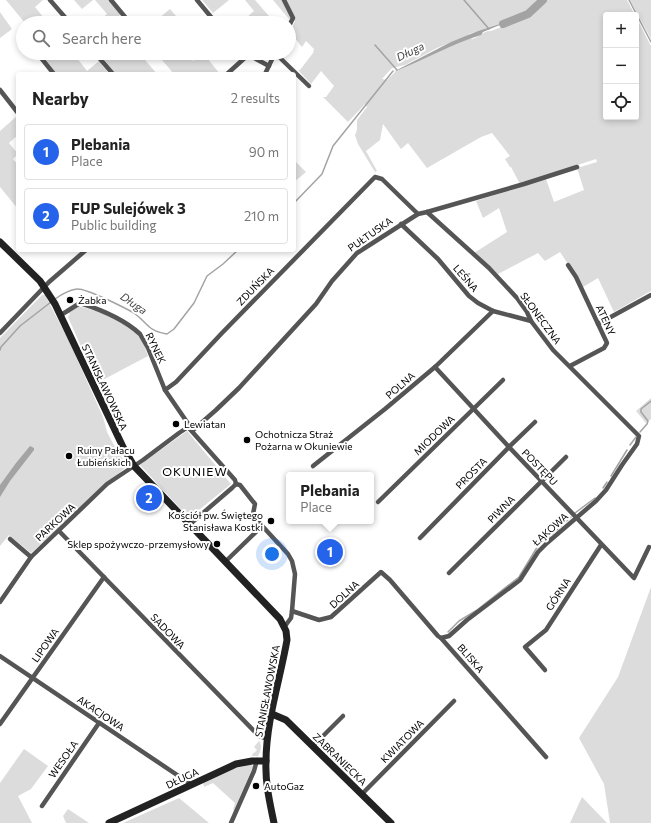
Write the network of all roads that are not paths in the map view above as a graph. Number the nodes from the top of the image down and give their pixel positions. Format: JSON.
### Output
{"nodes":[{"id":1,"x":50,"y":0,"type":"edge"},
{"id":2,"x":111,"y":0,"type":"edge"},
{"id":3,"x":197,"y":0,"type":"edge"},
{"id":4,"x":284,"y":0,"type":"edge"},
{"id":5,"x":64,"y":16,"type":"edge"},
{"id":6,"x":124,"y":16,"type":"edge"},
{"id":7,"x":210,"y":16,"type":"edge"},
{"id":8,"x":292,"y":16,"type":"edge"},
{"id":9,"x":43,"y":60,"type":"edge"},
{"id":10,"x":101,"y":60,"type":"edge"},
{"id":11,"x":241,"y":60,"type":"edge"},
{"id":12,"x":258,"y":60,"type":"edge"},
{"id":13,"x":272,"y":60,"type":"edge"},
{"id":14,"x":282,"y":60,"type":"edge"},
{"id":15,"x":269,"y":66,"type":"junction"},
{"id":16,"x":52,"y":72,"type":"edge"},
{"id":17,"x":111,"y":72,"type":"edge"},
{"id":18,"x":229,"y":72,"type":"edge"},
{"id":19,"x":266,"y":72,"type":"edge"},
{"id":20,"x":295,"y":72,"type":"edge"},
{"id":21,"x":296,"y":73,"type":"edge"},
{"id":22,"x":309,"y":86,"type":"dead end"},
{"id":23,"x":0,"y":90,"type":"edge"},
{"id":24,"x":16,"y":110,"type":"edge"},
{"id":25,"x":576,"y":167,"type":"dead end"},
{"id":26,"x":427,"y":212,"type":"junction"},
{"id":27,"x":418,"y":214,"type":"junction"},
{"id":28,"x":401,"y":224,"type":"junction"},
{"id":29,"x":0,"y":242,"type":"edge"},
{"id":30,"x":84,"y":252,"type":"edge"},
{"id":31,"x":568,"y":265,"type":"dead end"},
{"id":32,"x":44,"y":287,"type":"junction"},
{"id":33,"x":651,"y":295,"type":"edge"},
{"id":34,"x":493,"y":311,"type":"junction"},
{"id":35,"x":61,"y":314,"type":"junction"},
{"id":36,"x":531,"y":321,"type":"junction"},
{"id":37,"x":598,"y":324,"type":"junction"},
{"id":38,"x":0,"y":333,"type":"edge"},
{"id":39,"x":570,"y":366,"type":"junction"},
{"id":40,"x":435,"y":367,"type":"junction"},
{"id":41,"x":503,"y":380,"type":"dead end"},
{"id":42,"x":165,"y":390,"type":"junction"},
{"id":43,"x":473,"y":409,"type":"junction"},
{"id":44,"x":536,"y":422,"type":"dead end"},
{"id":45,"x":188,"y":427,"type":"junction"},
{"id":46,"x":192,"y":431,"type":"junction"},
{"id":47,"x":639,"y":436,"type":"joint"},
{"id":48,"x":509,"y":447,"type":"junction"},
{"id":49,"x":566,"y":457,"type":"dead end"},
{"id":50,"x":134,"y":466,"type":"junction"},
{"id":51,"x":313,"y":466,"type":"dead end"},
{"id":52,"x":542,"y":481,"type":"junction"},
{"id":53,"x":236,"y":484,"type":"junction"},
{"id":54,"x":378,"y":502,"type":"dead end"},
{"id":55,"x":576,"y":518,"type":"junction"},
{"id":56,"x":189,"y":525,"type":"junction"},
{"id":57,"x":262,"y":526,"type":"junction"},
{"id":58,"x":59,"y":531,"type":"junction"},
{"id":59,"x":420,"y":538,"type":"dead end"},
{"id":60,"x":10,"y":539,"type":"dead end"},
{"id":61,"x":601,"y":545,"type":"junction"},
{"id":62,"x":649,"y":547,"type":"dead end"},
{"id":63,"x":31,"y":557,"type":"junction"},
{"id":64,"x":225,"y":562,"type":"junction"},
{"id":65,"x":381,"y":572,"type":"joint"},
{"id":66,"x":449,"y":573,"type":"dead end"},
{"id":67,"x":104,"y":577,"type":"junction"},
{"id":68,"x":0,"y":602,"type":"edge"},
{"id":69,"x":292,"y":611,"type":"junction"},
{"id":70,"x":285,"y":626,"type":"junction"},
{"id":71,"x":441,"y":638,"type":"junction"},
{"id":72,"x":0,"y":656,"type":"edge"},
{"id":73,"x":545,"y":670,"type":"dead end"},
{"id":74,"x":32,"y":678,"type":"junction"},
{"id":75,"x":454,"y":701,"type":"dead end"},
{"id":76,"x":272,"y":714,"type":"junction"},
{"id":77,"x":343,"y":716,"type":"dead end"},
{"id":78,"x":99,"y":723,"type":"junction"},
{"id":79,"x":0,"y":724,"type":"edge"},
{"id":80,"x":267,"y":739,"type":"junction"},
{"id":81,"x":313,"y":746,"type":"junction"},
{"id":82,"x":546,"y":757,"type":"dead end"},
{"id":83,"x":257,"y":760,"type":"junction"},
{"id":84,"x":266,"y":761,"type":"junction"},
{"id":85,"x":192,"y":785,"type":"junction"},
{"id":86,"x":362,"y":794,"type":"junction"},
{"id":87,"x":42,"y":806,"type":"dead end"},
{"id":88,"x":109,"y":823,"type":"edge"},
{"id":89,"x":231,"y":823,"type":"edge"},
{"id":90,"x":274,"y":823,"type":"edge"},
{"id":91,"x":391,"y":823,"type":"edge"}],
"edges":[{"from":1,"to":5,"type":"street"},
{"from":2,"to":6,"type":"street"},
{"from":3,"to":7,"type":"street"},
{"from":4,"to":8,"type":"street"},
{"from":9,"to":16,"type":"street"},
{"from":10,"to":17,"type":"street"},
{"from":11,"to":18,"type":"street"},
{"from":12,"to":15,"type":"street"},
{"from":13,"to":15,"type":"street"},
{"from":14,"to":20,"type":"street"},
{"from":15,"to":19,"type":"street"},
{"from":21,"to":22,"type":"street"},
{"from":23,"to":24,"type":"street"},
{"from":25,"to":26,"type":"street","name":"PUŁTUSKA"},
{"from":26,"to":27,"type":"street","name":"PUŁTUSKA"},
{"from":26,"to":36,"type":"street","name":"SŁONECZNA"},
{"from":27,"to":28,"type":"street","name":"PUŁTUSKA"},
{"from":27,"to":42,"type":"street","name":"ZDUŃSKA"},
{"from":28,"to":34,"type":"street","name":"LEŚNA"},
{"from":28,"to":46,"type":"street","name":"PUŁTUSKA"},
{"from":29,"to":32,"type":"main road","name":"STANISŁAWOWSKA"},
{"from":30,"to":32,"type":"street"},
{"from":31,"to":37,"type":"street","name":"ATENY"},
{"from":32,"to":35,"type":"main road","name":"STANISŁAWOWSKA"},
{"from":32,"to":38,"type":"street"},
{"from":33,"to":37,"type":"street"},
{"from":34,"to":36,"type":"street","name":"LEŚNA"},
{"from":34,"to":40,"type":"street","name":"POLNA"},
{"from":35,"to":42,"type":"street","name":"RYNEK"},
{"from":35,"to":50,"type":"main road","name":"STANISŁAWOWSKA"},
{"from":36,"to":39,"type":"street","name":"SŁONECZNA"},
{"from":37,"to":39,"type":"street","name":"ATENY"},
{"from":39,"to":47,"type":"street","name":"SŁONECZNA"},
{"from":40,"to":43,"type":"street","name":"POSTĘPU"},
{"from":40,"to":51,"type":"street","name":"POLNA"},
{"from":41,"to":43,"type":"street","name":"MIODOWA"},
{"from":42,"to":45,"type":"street","name":"RYNEK"},
{"from":43,"to":48,"type":"street","name":"POSTĘPU"},
{"from":43,"to":54,"type":"street","name":"MIODOWA"},
{"from":44,"to":48,"type":"street","name":"PROSTA"},
{"from":45,"to":46,"type":"street","name":"RYNEK"},
{"from":45,"to":50,"type":"street"},
{"from":46,"to":53,"type":"street","name":"RYNEK"},
{"from":47,"to":55,"type":"street","name":"ŁĄKOWA"},
{"from":48,"to":52,"type":"street","name":"POSTĘPU"},
{"from":48,"to":59,"type":"street","name":"PROSTA"},
{"from":49,"to":52,"type":"street","name":"PIWNA"},
{"from":50,"to":56,"type":"main road","name":"STANISŁAWOWSKA"},
{"from":50,"to":58,"type":"street","name":"PARKOWA"},
{"from":52,"to":55,"type":"street","name":"POSTĘPU"},
{"from":52,"to":66,"type":"street","name":"PIWNA"},
{"from":53,"to":56,"type":"street"},
{"from":53,"to":57,"type":"street","name":"RYNEK"},
{"from":55,"to":61,"type":"street","name":"POSTĘPU"},
{"from":55,"to":71,"type":"street","name":"ŁĄKOWA"},
{"from":56,"to":64,"type":"main road","name":"STANISŁAWOWSKA"},
{"from":57,"to":64,"type":"street"},
{"from":57,"to":69,"type":"street"},
{"from":58,"to":63,"type":"street","name":"PARKOWA"},
{"from":58,"to":67,"type":"street","name":"SADOWA"},
{"from":60,"to":63,"type":"street"},
{"from":61,"to":62,"type":"street","name":"POSTĘPU"},
{"from":61,"to":73,"type":"street","name":"GÓRNA"},
{"from":63,"to":68,"type":"street","name":"PARKOWA"},
{"from":64,"to":70,"type":"main road","name":"STANISŁAWOWSKA"},
{"from":65,"to":69,"type":"street","name":"DOLNA"},
{"from":65,"to":71,"type":"street","name":"BLISKA"},
{"from":67,"to":74,"type":"street","name":"LIPOWA"},
{"from":67,"to":80,"type":"street","name":"SADOWA"},
{"from":69,"to":70,"type":"street"},
{"from":70,"to":76,"type":"main road","name":"STANISŁAWOWSKA"},
{"from":71,"to":82,"type":"street","name":"BLISKA"},
{"from":72,"to":74,"type":"street","name":"AKACJOWA"},
{"from":74,"to":78,"type":"street","name":"AKACJOWA"},
{"from":74,"to":79,"type":"street","name":"LIPOWA"},
{"from":75,"to":86,"type":"street","name":"KWIATOWA"},
{"from":76,"to":80,"type":"main road","name":"STANISŁAWOWSKA"},
{"from":76,"to":81,"type":"main road","name":"ZABRANIECKA"},
{"from":77,"to":81,"type":"street"},
{"from":78,"to":85,"type":"street","name":"AKACJOWA"},
{"from":78,"to":87,"type":"street","name":"WESOŁA"},
{"from":80,"to":84,"type":"main road","name":"STANISŁAWOWSKA"},
{"from":81,"to":86,"type":"main road","name":"ZABRANIECKA"},
{"from":83,"to":84,"type":"main road","name":"DŁUGA"},
{"from":83,"to":85,"type":"main road","name":"DŁUGA"},
{"from":83,"to":89,"type":"street"},
{"from":84,"to":90,"type":"main road","name":"STANISŁAWOWSKA"},
{"from":85,"to":88,"type":"main road","name":"DŁUGA"},
{"from":86,"to":91,"type":"main road","name":"ZABRANIECKA"}]}
